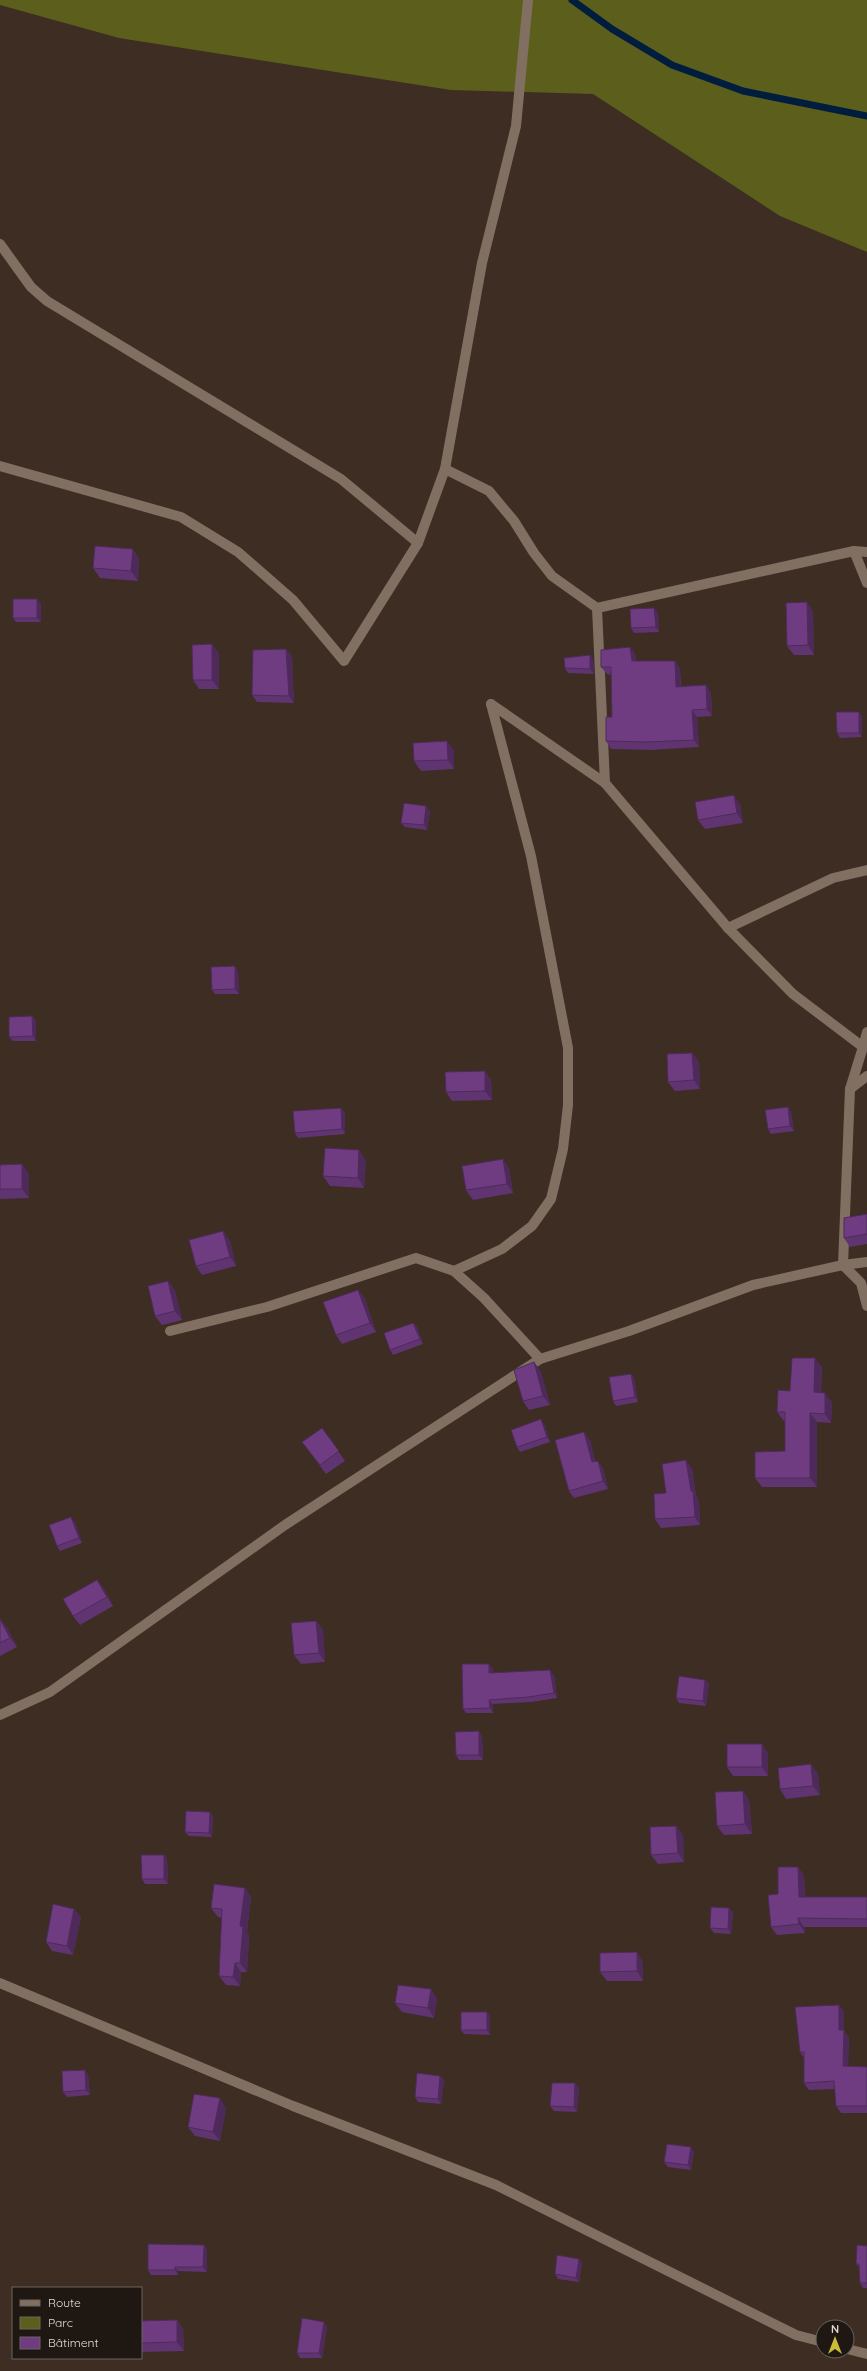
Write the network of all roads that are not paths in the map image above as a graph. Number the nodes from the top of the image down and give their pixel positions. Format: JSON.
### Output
{"nodes":[{"id":1,"x":528,"y":0,"type":"edge"},
{"id":2,"x":0,"y":244,"type":"edge"},
{"id":3,"x":0,"y":466,"type":"edge"},
{"id":4,"x":445,"y":469,"type":"junction"},
{"id":5,"x":418,"y":543,"type":"junction"},
{"id":6,"x":854,"y":551,"type":"junction"},
{"id":7,"x":867,"y":552,"type":"edge"},
{"id":8,"x":867,"y":583,"type":"edge"},
{"id":9,"x":597,"y":608,"type":"junction"},
{"id":10,"x":605,"y":783,"type":"junction"},
{"id":11,"x":867,"y":870,"type":"edge"},
{"id":12,"x":728,"y":928,"type":"junction"},
{"id":13,"x":867,"y":1032,"type":"edge"},
{"id":14,"x":863,"y":1047,"type":"junction"},
{"id":15,"x":867,"y":1076,"type":"edge"},
{"id":16,"x":850,"y":1089,"type":"junction"},
{"id":17,"x":867,"y":1262,"type":"edge"},
{"id":18,"x":843,"y":1264,"type":"junction"},
{"id":19,"x":454,"y":1271,"type":"junction"},
{"id":20,"x":867,"y":1306,"type":"edge"},
{"id":21,"x":170,"y":1331,"type":"dead end"},
{"id":22,"x":540,"y":1359,"type":"junction"},
{"id":23,"x":0,"y":1715,"type":"edge"},
{"id":24,"x":0,"y":1983,"type":"edge"},
{"id":25,"x":815,"y":2340,"type":"edge"},
{"id":26,"x":855,"y":2351,"type":"edge"},
{"id":27,"x":867,"y":2354,"type":"edge"}],
"edges":[{"from":1,"to":4,"type":"street"},
{"from":2,"to":5,"type":"street"},
{"from":3,"to":5,"type":"street"},
{"from":4,"to":5,"type":"street"},
{"from":4,"to":9,"type":"street"},
{"from":6,"to":7,"type":"street"},
{"from":6,"to":8,"type":"street"},
{"from":6,"to":9,"type":"street"},
{"from":9,"to":10,"type":"street"},
{"from":10,"to":12,"type":"street"},
{"from":10,"to":19,"type":"street"},
{"from":11,"to":12,"type":"street"},
{"from":12,"to":14,"type":"street"},
{"from":13,"to":14,"type":"street"},
{"from":14,"to":16,"type":"street"},
{"from":15,"to":16,"type":"street"},
{"from":16,"to":18,"type":"street"},
{"from":17,"to":18,"type":"street"},
{"from":18,"to":20,"type":"street"},
{"from":18,"to":22,"type":"street"},
{"from":19,"to":21,"type":"street"},
{"from":19,"to":22,"type":"street"},
{"from":22,"to":23,"type":"street"},
{"from":24,"to":25,"type":"street"},
{"from":26,"to":27,"type":"street"}]}
